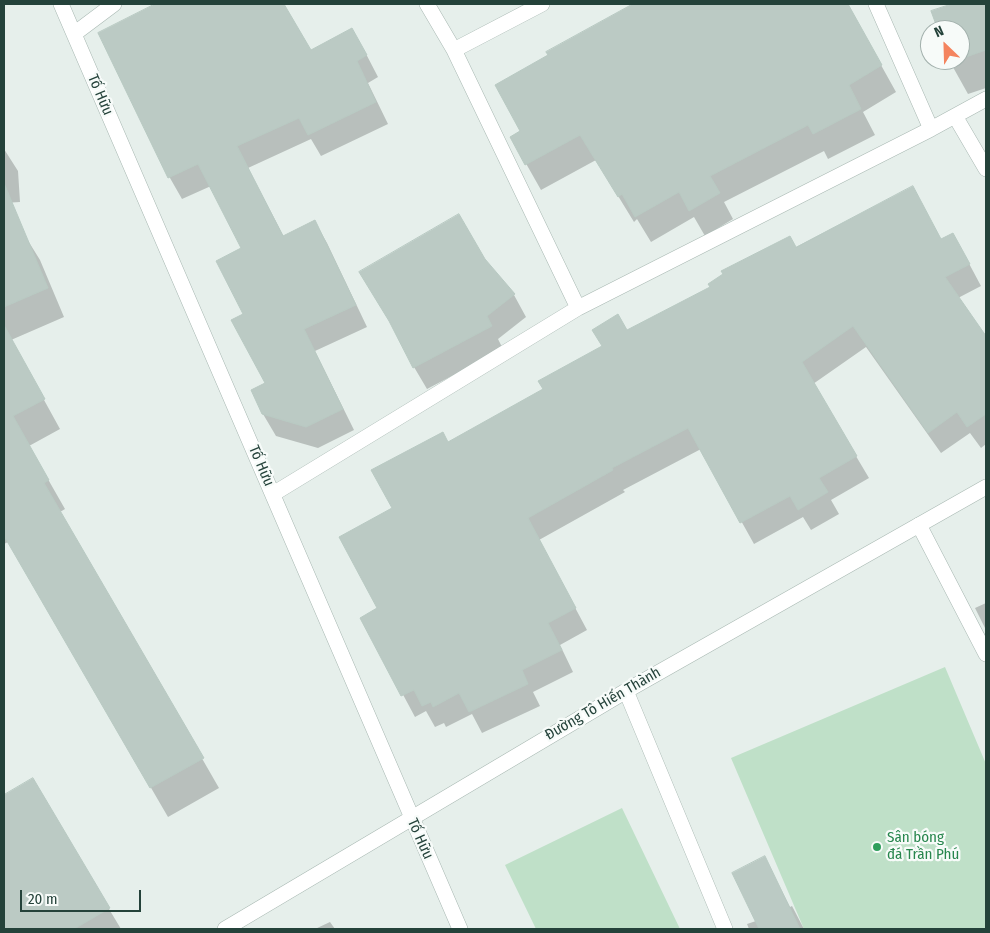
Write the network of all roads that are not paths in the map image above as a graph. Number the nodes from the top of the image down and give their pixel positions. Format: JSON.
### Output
{"nodes":[{"id":1,"x":61,"y":4,"type":"edge"},
{"id":2,"x":114,"y":4,"type":"edge"},
{"id":3,"x":427,"y":4,"type":"edge"},
{"id":4,"x":542,"y":4,"type":"edge"},
{"id":5,"x":876,"y":4,"type":"edge"},
{"id":6,"x":74,"y":34,"type":"junction"},
{"id":7,"x":454,"y":50,"type":"junction"},
{"id":8,"x":986,"y":99,"type":"edge"},
{"id":9,"x":955,"y":116,"type":"junction"},
{"id":10,"x":931,"y":129,"type":"junction"},
{"id":11,"x":986,"y":169,"type":"edge"},
{"id":12,"x":578,"y":308,"type":"junction"},
{"id":13,"x":986,"y":487,"type":"edge"},
{"id":14,"x":273,"y":494,"type":"junction"},
{"id":15,"x":919,"y":524,"type":"junction"},
{"id":16,"x":986,"y":654,"type":"edge"},
{"id":17,"x":626,"y":690,"type":"junction"},
{"id":18,"x":411,"y":817,"type":"junction"},
{"id":19,"x":224,"y":929,"type":"edge"},
{"id":20,"x":460,"y":929,"type":"edge"},
{"id":21,"x":725,"y":929,"type":"edge"}],
"edges":[{"from":1,"to":6,"type":"street","name":"Tố Hữu"},
{"from":2,"to":6,"type":"street"},
{"from":3,"to":7,"type":"street"},
{"from":4,"to":7,"type":"street"},
{"from":5,"to":10,"type":"street"},
{"from":6,"to":14,"type":"street","name":"Tố Hữu"},
{"from":7,"to":12,"type":"street"},
{"from":8,"to":9,"type":"street"},
{"from":9,"to":10,"type":"street"},
{"from":9,"to":11,"type":"street"},
{"from":10,"to":12,"type":"street"},
{"from":12,"to":14,"type":"street"},
{"from":13,"to":15,"type":"street","name":"Đường Tô Hiến Thành"},
{"from":14,"to":18,"type":"street","name":"Tố Hữu"},
{"from":15,"to":16,"type":"street"},
{"from":15,"to":17,"type":"street","name":"Đường Tô Hiến Thành"},
{"from":17,"to":18,"type":"street","name":"Đường Tô Hiến Thành"},
{"from":17,"to":21,"type":"street"},
{"from":18,"to":19,"type":"street","name":"Đường Tô Hiến Thành"},
{"from":18,"to":20,"type":"street","name":"Tố Hữu"}]}
